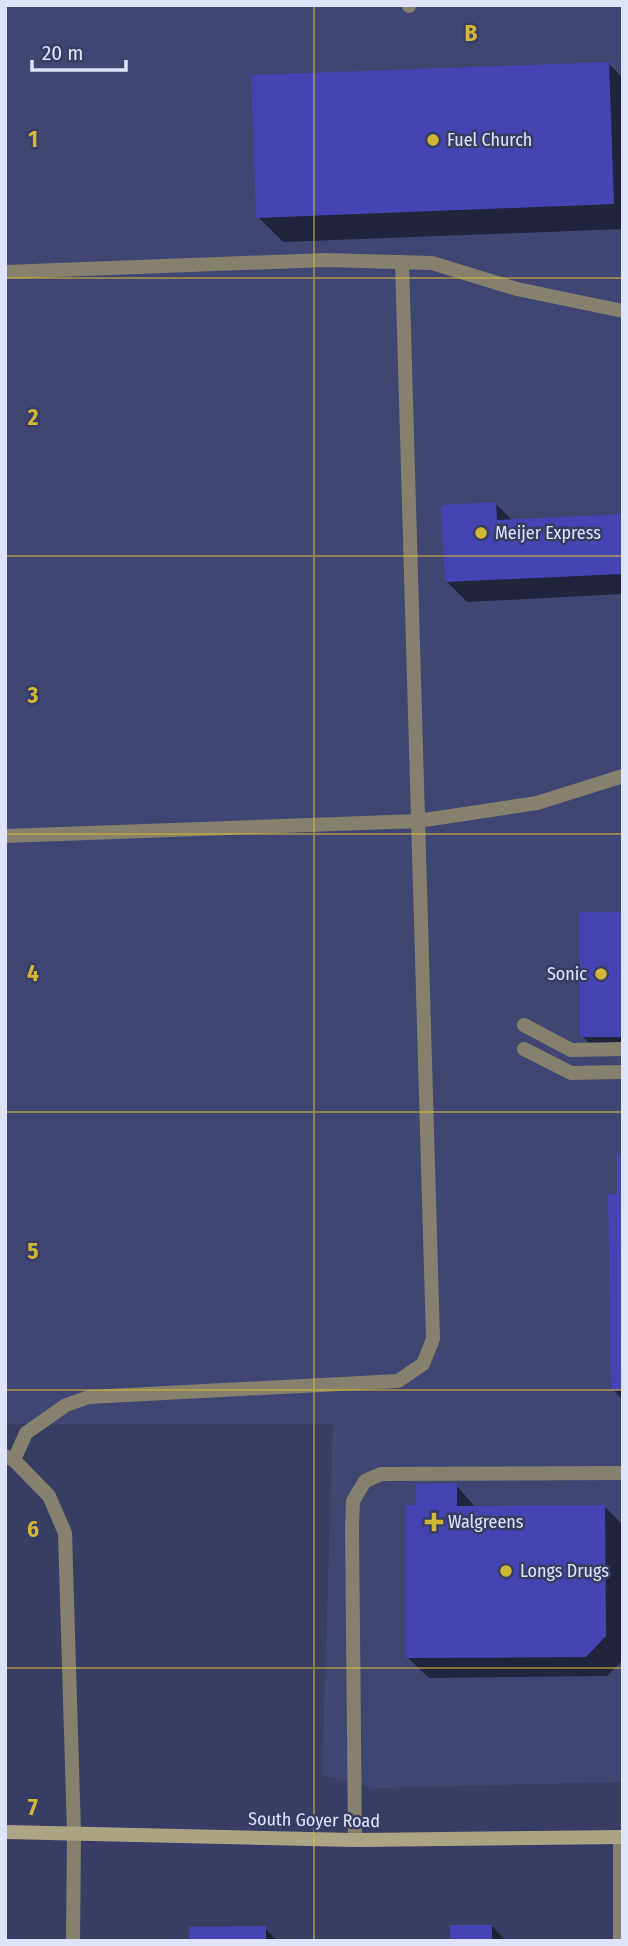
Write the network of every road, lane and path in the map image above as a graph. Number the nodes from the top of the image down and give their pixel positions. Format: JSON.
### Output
{"nodes":[{"id":1,"x":402,"y":262,"type":"junction"},
{"id":2,"x":5,"y":272,"type":"edge"},
{"id":3,"x":623,"y":311,"type":"edge"},
{"id":4,"x":623,"y":776,"type":"edge"},
{"id":5,"x":418,"y":821,"type":"junction"},
{"id":6,"x":5,"y":835,"type":"edge"},
{"id":7,"x":524,"y":1025,"type":"dead end"},
{"id":8,"x":524,"y":1049,"type":"dead end"},
{"id":9,"x":623,"y":1049,"type":"edge"},
{"id":10,"x":623,"y":1073,"type":"edge"},
{"id":11,"x":10,"y":1458,"type":"edge"},
{"id":12,"x":623,"y":1473,"type":"edge"},
{"id":13,"x":5,"y":1832,"type":"edge"},
{"id":14,"x":74,"y":1833,"type":"junction"},
{"id":15,"x":622,"y":1838,"type":"edge"},
{"id":16,"x":355,"y":1840,"type":"junction"},
{"id":17,"x":73,"y":1941,"type":"edge"},
{"id":18,"x":620,"y":1941,"type":"edge"}],
"edges":[{"from":1,"to":2,"type":"street"},
{"from":1,"to":3,"type":"street"},
{"from":1,"to":5,"type":"street"},
{"from":4,"to":5,"type":"street"},
{"from":5,"to":6,"type":"street"},
{"from":5,"to":11,"type":"street"},
{"from":7,"to":9,"type":"street"},
{"from":8,"to":10,"type":"street"},
{"from":11,"to":14,"type":"street"},
{"from":12,"to":16,"type":"street"},
{"from":13,"to":14,"type":"street","name":"South Goyer Road"},
{"from":14,"to":16,"type":"street","name":"South Goyer Road"},
{"from":14,"to":17,"type":"street"},
{"from":15,"to":16,"type":"street","name":"South Goyer Road"},
{"from":15,"to":18,"type":"street"}]}
